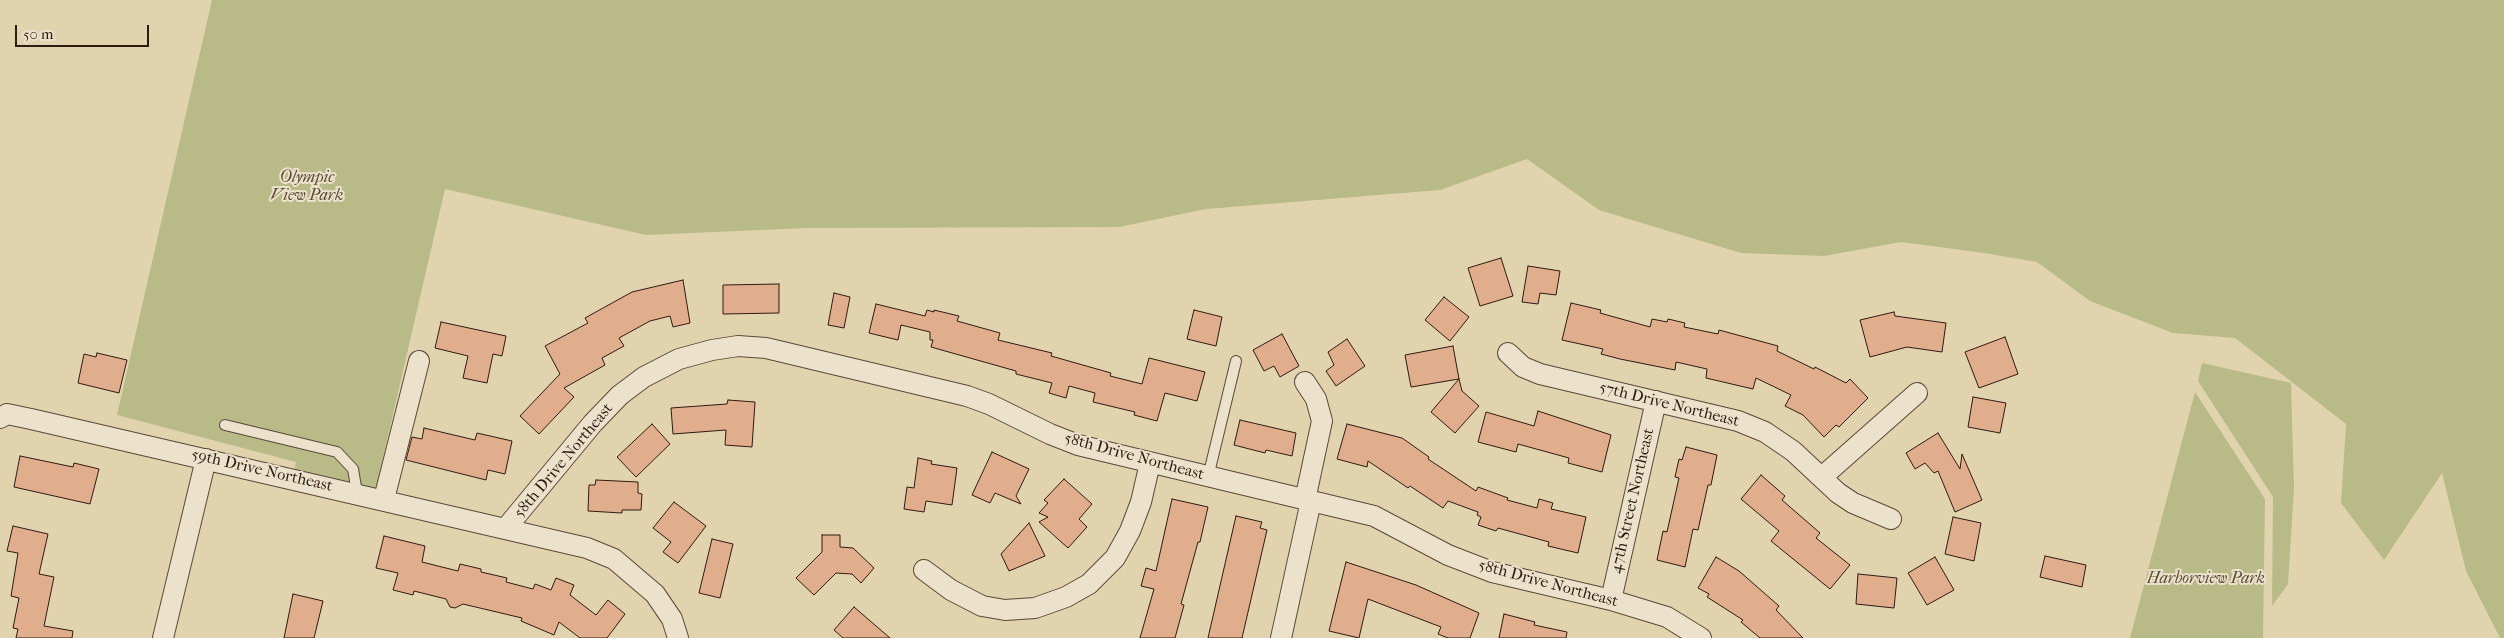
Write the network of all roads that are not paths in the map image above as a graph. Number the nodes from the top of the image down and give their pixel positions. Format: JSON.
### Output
{"nodes":[{"id":1,"x":1508,"y":353,"type":"dead end"},
{"id":2,"x":419,"y":361,"type":"dead end"},
{"id":3,"x":1236,"y":361,"type":"dead end"},
{"id":4,"x":1305,"y":382,"type":"dead end"},
{"id":5,"x":1917,"y":393,"type":"dead end"},
{"id":6,"x":1656,"y":400,"type":"junction"},
{"id":7,"x":0,"y":418,"type":"edge"},
{"id":8,"x":225,"y":425,"type":"dead end"},
{"id":9,"x":206,"y":459,"type":"junction"},
{"id":10,"x":1150,"y":463,"type":"junction"},
{"id":11,"x":1208,"y":477,"type":"junction"},
{"id":12,"x":1822,"y":477,"type":"junction"},
{"id":13,"x":357,"y":493,"type":"junction"},
{"id":14,"x":384,"y":499,"type":"junction"},
{"id":15,"x":1308,"y":500,"type":"junction"},
{"id":16,"x":1891,"y":519,"type":"dead end"},
{"id":17,"x":506,"y":528,"type":"junction"},
{"id":18,"x":924,"y":570,"type":"dead end"},
{"id":19,"x":1611,"y":600,"type":"junction"},
{"id":20,"x":163,"y":638,"type":"edge"},
{"id":21,"x":678,"y":638,"type":"edge"},
{"id":22,"x":1280,"y":638,"type":"edge"},
{"id":23,"x":1701,"y":638,"type":"edge"}],
"edges":[{"from":1,"to":6,"type":"street","name":"57th Drive Northeast"},
{"from":2,"to":14,"type":"street"},
{"from":3,"to":11,"type":"lane"},
{"from":4,"to":15,"type":"street"},
{"from":5,"to":12,"type":"street"},
{"from":6,"to":12,"type":"street","name":"57th Drive Northeast"},
{"from":6,"to":19,"type":"street","name":"47th Street Northeast"},
{"from":7,"to":9,"type":"street","name":"59th Drive Northeast"},
{"from":8,"to":13,"type":"lane"},
{"from":9,"to":13,"type":"street","name":"59th Drive Northeast"},
{"from":9,"to":20,"type":"street"},
{"from":10,"to":11,"type":"street","name":"58th Drive Northeast"},
{"from":10,"to":17,"type":"street","name":"58th Drive Northeast"},
{"from":10,"to":18,"type":"street"},
{"from":11,"to":15,"type":"street","name":"58th Drive Northeast"},
{"from":12,"to":16,"type":"street","name":"57th Drive Northeast"},
{"from":13,"to":14,"type":"street","name":"59th Drive Northeast"},
{"from":14,"to":17,"type":"street","name":"58th Drive Northeast"},
{"from":15,"to":19,"type":"street","name":"58th Drive Northeast"},
{"from":15,"to":22,"type":"street"},
{"from":17,"to":21,"type":"street","name":"58th Drive Northeast"},
{"from":19,"to":23,"type":"street","name":"58th Drive Northeast"}]}
